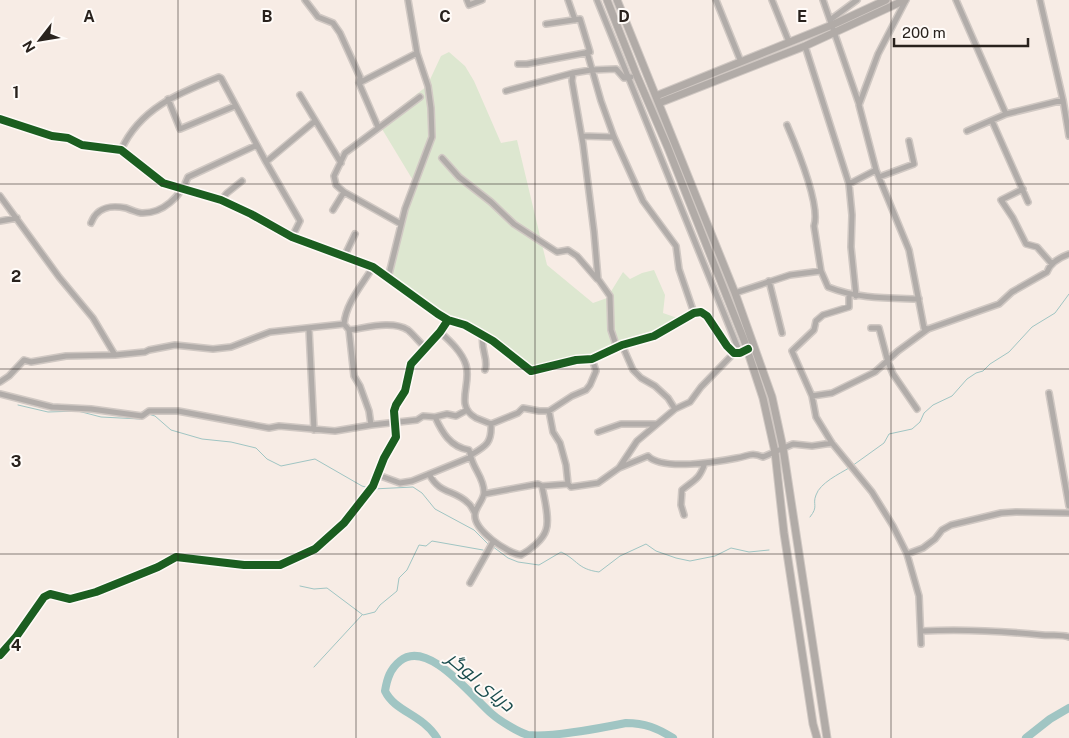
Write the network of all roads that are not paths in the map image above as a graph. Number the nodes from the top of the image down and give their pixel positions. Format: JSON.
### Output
{"nodes":[{"id":1,"x":305,"y":0,"type":"edge"},
{"id":2,"x":408,"y":0,"type":"edge"},
{"id":3,"x":467,"y":0,"type":"edge"},
{"id":4,"x":482,"y":0,"type":"edge"},
{"id":5,"x":568,"y":0,"type":"edge"},
{"id":6,"x":597,"y":0,"type":"edge"},
{"id":7,"x":607,"y":0,"type":"edge"},
{"id":8,"x":617,"y":0,"type":"edge"},
{"id":9,"x":716,"y":0,"type":"edge"},
{"id":10,"x":772,"y":0,"type":"edge"},
{"id":11,"x":823,"y":0,"type":"edge"},
{"id":12,"x":857,"y":0,"type":"edge"},
{"id":13,"x":886,"y":0,"type":"edge"},
{"id":14,"x":906,"y":0,"type":"edge"},
{"id":15,"x":956,"y":0,"type":"edge"},
{"id":16,"x":1040,"y":0,"type":"edge"},
{"id":17,"x":575,"y":20,"type":"junction"},
{"id":18,"x":831,"y":23,"type":"junction"},
{"id":19,"x":546,"y":24,"type":"dead end"},
{"id":20,"x":834,"y":33,"type":"junction"},
{"id":21,"x":789,"y":42,"type":"junction"},
{"id":22,"x":805,"y":46,"type":"junction"},
{"id":23,"x":587,"y":52,"type":"junction"},
{"id":24,"x":417,"y":53,"type":"junction"},
{"id":25,"x":740,"y":62,"type":"junction"},
{"id":26,"x":518,"y":64,"type":"dead end"},
{"id":27,"x":591,"y":70,"type":"junction"},
{"id":28,"x":573,"y":73,"type":"junction"},
{"id":29,"x":636,"y":76,"type":"junction"},
{"id":30,"x":628,"y":77,"type":"junction"},
{"id":31,"x":359,"y":82,"type":"junction"},
{"id":32,"x":506,"y":91,"type":"dead end"},
{"id":33,"x":300,"y":94,"type":"dead end"},
{"id":34,"x":656,"y":96,"type":"junction"},
{"id":35,"x":420,"y":97,"type":"dead end"},
{"id":36,"x":168,"y":100,"type":"junction"},
{"id":37,"x":1063,"y":100,"type":"junction"},
{"id":38,"x":659,"y":104,"type":"junction"},
{"id":39,"x":859,"y":105,"type":"junction"},
{"id":40,"x":235,"y":106,"type":"junction"},
{"id":41,"x":1006,"y":114,"type":"junction"},
{"id":42,"x":0,"y":119,"type":"edge"},
{"id":43,"x":992,"y":121,"type":"junction"},
{"id":44,"x":315,"y":122,"type":"junction"},
{"id":45,"x":787,"y":125,"type":"dead end"},
{"id":46,"x":378,"y":127,"type":"junction"},
{"id":47,"x":967,"y":130,"type":"dead end"},
{"id":48,"x":582,"y":136,"type":"junction"},
{"id":49,"x":1069,"y":136,"type":"edge"},
{"id":50,"x":614,"y":137,"type":"junction"},
{"id":51,"x":909,"y":141,"type":"dead end"},
{"id":52,"x":257,"y":145,"type":"junction"},
{"id":53,"x":121,"y":150,"type":"junction"},
{"id":54,"x":442,"y":158,"type":"dead end"},
{"id":55,"x":266,"y":162,"type":"junction"},
{"id":56,"x":341,"y":162,"type":"junction"},
{"id":57,"x":876,"y":170,"type":"junction"},
{"id":58,"x":880,"y":177,"type":"junction"},
{"id":59,"x":242,"y":182,"type":"dead end"},
{"id":60,"x":849,"y":184,"type":"junction"},
{"id":61,"x":184,"y":189,"type":"junction"},
{"id":62,"x":1023,"y":189,"type":"junction"},
{"id":63,"x":344,"y":192,"type":"junction"},
{"id":64,"x":0,"y":196,"type":"edge"},
{"id":65,"x":221,"y":200,"type":"junction"},
{"id":66,"x":1028,"y":202,"type":"dead end"},
{"id":67,"x":333,"y":210,"type":"dead end"},
{"id":68,"x":17,"y":218,"type":"junction"},
{"id":69,"x":0,"y":221,"type":"edge"},
{"id":70,"x":91,"y":223,"type":"dead end"},
{"id":71,"x":400,"y":224,"type":"junction"},
{"id":72,"x":355,"y":234,"type":"dead end"},
{"id":73,"x":292,"y":237,"type":"junction"},
{"id":74,"x":1069,"y":254,"type":"edge"},
{"id":75,"x":344,"y":257,"type":"junction"},
{"id":76,"x":1052,"y":264,"type":"junction"},
{"id":77,"x":373,"y":268,"type":"junction"},
{"id":78,"x":821,"y":271,"type":"junction"},
{"id":79,"x":388,"y":278,"type":"junction"},
{"id":80,"x":598,"y":279,"type":"junction"},
{"id":81,"x":769,"y":281,"type":"junction"},
{"id":82,"x":735,"y":293,"type":"junction"},
{"id":83,"x":849,"y":295,"type":"junction"},
{"id":84,"x":856,"y":296,"type":"junction"},
{"id":85,"x":919,"y":299,"type":"junction"},
{"id":86,"x":694,"y":313,"type":"junction"},
{"id":87,"x":448,"y":320,"type":"junction"},
{"id":88,"x":344,"y":324,"type":"junction"},
{"id":89,"x":871,"y":328,"type":"dead end"},
{"id":90,"x":309,"y":329,"type":"junction"},
{"id":91,"x":349,"y":330,"type":"junction"},
{"id":92,"x":928,"y":330,"type":"junction"},
{"id":93,"x":440,"y":332,"type":"junction"},
{"id":94,"x":782,"y":333,"type":"dead end"},
{"id":95,"x":483,"y":336,"type":"junction"},
{"id":96,"x":619,"y":346,"type":"junction"},
{"id":97,"x":425,"y":347,"type":"junction"},
{"id":98,"x":748,"y":349,"type":"junction"},
{"id":99,"x":737,"y":353,"type":"junction"},
{"id":100,"x":115,"y":355,"type":"junction"},
{"id":101,"x":592,"y":360,"type":"junction"},
{"id":102,"x":888,"y":362,"type":"junction"},
{"id":103,"x":484,"y":370,"type":"dead end"},
{"id":104,"x":0,"y":382,"type":"edge"},
{"id":105,"x":0,"y":394,"type":"edge"},
{"id":106,"x":1049,"y":394,"type":"dead end"},
{"id":107,"x":812,"y":396,"type":"junction"},
{"id":108,"x":675,"y":409,"type":"junction"},
{"id":109,"x":917,"y":409,"type":"dead end"},
{"id":110,"x":467,"y":410,"type":"junction"},
{"id":111,"x":549,"y":410,"type":"junction"},
{"id":112,"x":435,"y":417,"type":"junction"},
{"id":113,"x":395,"y":422,"type":"junction"},
{"id":114,"x":491,"y":424,"type":"junction"},
{"id":115,"x":657,"y":424,"type":"junction"},
{"id":116,"x":371,"y":425,"type":"junction"},
{"id":117,"x":314,"y":430,"type":"junction"},
{"id":118,"x":598,"y":432,"type":"dead end"},
{"id":119,"x":832,"y":443,"type":"junction"},
{"id":120,"x":783,"y":448,"type":"junction"},
{"id":121,"x":775,"y":452,"type":"junction"},
{"id":122,"x":471,"y":456,"type":"junction"},
{"id":123,"x":705,"y":463,"type":"junction"},
{"id":124,"x":619,"y":468,"type":"junction"},
{"id":125,"x":429,"y":474,"type":"junction"},
{"id":126,"x":378,"y":475,"type":"junction"},
{"id":127,"x":568,"y":484,"type":"junction"},
{"id":128,"x":542,"y":486,"type":"junction"},
{"id":129,"x":484,"y":494,"type":"junction"},
{"id":130,"x":1069,"y":506,"type":"edge"},
{"id":131,"x":475,"y":513,"type":"junction"},
{"id":132,"x":1069,"y":513,"type":"edge"},
{"id":133,"x":684,"y":515,"type":"dead end"},
{"id":134,"x":492,"y":544,"type":"junction"},
{"id":135,"x":907,"y":554,"type":"junction"},
{"id":136,"x":470,"y":583,"type":"dead end"},
{"id":137,"x":922,"y":631,"type":"junction"},
{"id":138,"x":1069,"y":637,"type":"edge"},
{"id":139,"x":921,"y":644,"type":"dead end"},
{"id":140,"x":0,"y":655,"type":"edge"},
{"id":141,"x":816,"y":738,"type":"edge"},
{"id":142,"x":827,"y":738,"type":"edge"}],
"edges":[{"from":1,"to":31,"type":"street"},
{"from":2,"to":24,"type":"street"},
{"from":3,"to":4,"type":"street"},
{"from":5,"to":17,"type":"street"},
{"from":6,"to":30,"type":"street"},
{"from":7,"to":29,"type":"main road"},
{"from":8,"to":34,"type":"main road"},
{"from":9,"to":25,"type":"street"},
{"from":10,"to":21,"type":"street"},
{"from":11,"to":18,"type":"street"},
{"from":12,"to":18,"type":"street"},
{"from":13,"to":18,"type":"main road"},
{"from":14,"to":20,"type":"main road"},
{"from":14,"to":39,"type":"street"},
{"from":15,"to":41,"type":"street"},
{"from":16,"to":37,"type":"street"},
{"from":17,"to":19,"type":"street"},
{"from":17,"to":23,"type":"street"},
{"from":18,"to":20,"type":"street"},
{"from":18,"to":21,"type":"main road"},
{"from":20,"to":22,"type":"main road"},
{"from":20,"to":39,"type":"street"},
{"from":21,"to":25,"type":"main road"},
{"from":22,"to":38,"type":"main road"},
{"from":22,"to":60,"type":"street"},
{"from":23,"to":26,"type":"street"},
{"from":23,"to":27,"type":"street"},
{"from":24,"to":31,"type":"street"},
{"from":24,"to":71,"type":"street"},
{"from":25,"to":34,"type":"main road"},
{"from":27,"to":28,"type":"street"},
{"from":27,"to":30,"type":"street"},
{"from":27,"to":50,"type":"street"},
{"from":28,"to":32,"type":"street"},
{"from":28,"to":48,"type":"street"},
{"from":29,"to":30,"type":"street"},
{"from":29,"to":98,"type":"main road"},
{"from":30,"to":99,"type":"street"},
{"from":31,"to":46,"type":"street"},
{"from":33,"to":44,"type":"street"},
{"from":34,"to":38,"type":"main road"},
{"from":35,"to":46,"type":"street"},
{"from":36,"to":40,"type":"street"},
{"from":36,"to":40,"type":"street"},
{"from":36,"to":53,"type":"street"},
{"from":37,"to":41,"type":"street"},
{"from":37,"to":49,"type":"street"},
{"from":38,"to":82,"type":"main road"},
{"from":39,"to":57,"type":"street"},
{"from":40,"to":52,"type":"street"},
{"from":41,"to":43,"type":"street"},
{"from":42,"to":53,"type":"main road"},
{"from":43,"to":47,"type":"street"},
{"from":43,"to":62,"type":"street"},
{"from":44,"to":55,"type":"street"},
{"from":44,"to":56,"type":"street"},
{"from":45,"to":78,"type":"street"},
{"from":46,"to":56,"type":"street"},
{"from":48,"to":50,"type":"street"},
{"from":48,"to":80,"type":"street"},
{"from":50,"to":86,"type":"street"},
{"from":51,"to":58,"type":"street"},
{"from":52,"to":55,"type":"street"},
{"from":52,"to":61,"type":"street"},
{"from":53,"to":61,"type":"main road"},
{"from":54,"to":80,"type":"street"},
{"from":55,"to":73,"type":"street"},
{"from":56,"to":63,"type":"street"},
{"from":57,"to":58,"type":"street"},
{"from":57,"to":60,"type":"street"},
{"from":58,"to":85,"type":"street"},
{"from":59,"to":65,"type":"street"},
{"from":60,"to":84,"type":"street"},
{"from":61,"to":65,"type":"main road"},
{"from":61,"to":70,"type":"street"},
{"from":62,"to":66,"type":"street"},
{"from":62,"to":76,"type":"street"},
{"from":63,"to":67,"type":"street"},
{"from":63,"to":71,"type":"street"},
{"from":64,"to":68,"type":"street"},
{"from":65,"to":73,"type":"main road"},
{"from":68,"to":69,"type":"street"},
{"from":68,"to":100,"type":"street"},
{"from":71,"to":79,"type":"street"},
{"from":72,"to":75,"type":"street"},
{"from":73,"to":75,"type":"main road"},
{"from":74,"to":76,"type":"street"},
{"from":75,"to":77,"type":"main road"},
{"from":76,"to":92,"type":"street"},
{"from":77,"to":79,"type":"main road"},
{"from":77,"to":88,"type":"street"},
{"from":78,"to":81,"type":"street"},
{"from":78,"to":83,"type":"street"},
{"from":79,"to":87,"type":"main road"},
{"from":80,"to":96,"type":"street"},
{"from":81,"to":82,"type":"street"},
{"from":81,"to":94,"type":"street"},
{"from":82,"to":120,"type":"main road"},
{"from":83,"to":84,"type":"street"},
{"from":83,"to":107,"type":"street"},
{"from":84,"to":85,"type":"street"},
{"from":85,"to":92,"type":"street"},
{"from":86,"to":96,"type":"main road"},
{"from":86,"to":99,"type":"main road"},
{"from":87,"to":93,"type":"street"},
{"from":87,"to":95,"type":"main road"},
{"from":88,"to":90,"type":"street"},
{"from":88,"to":91,"type":"street"},
{"from":89,"to":102,"type":"street"},
{"from":90,"to":100,"type":"street"},
{"from":90,"to":117,"type":"street"},
{"from":91,"to":97,"type":"street"},
{"from":91,"to":116,"type":"street"},
{"from":92,"to":102,"type":"street"},
{"from":93,"to":97,"type":"street"},
{"from":93,"to":110,"type":"street"},
{"from":95,"to":101,"type":"main road"},
{"from":95,"to":103,"type":"street"},
{"from":96,"to":101,"type":"main road"},
{"from":96,"to":108,"type":"street"},
{"from":97,"to":113,"type":"street"},
{"from":98,"to":99,"type":"main road"},
{"from":98,"to":121,"type":"main road"},
{"from":99,"to":108,"type":"street"},
{"from":100,"to":104,"type":"street"},
{"from":101,"to":111,"type":"street"},
{"from":102,"to":107,"type":"street"},
{"from":102,"to":109,"type":"street"},
{"from":105,"to":117,"type":"street"},
{"from":106,"to":130,"type":"street"},
{"from":107,"to":119,"type":"street"},
{"from":108,"to":115,"type":"street"},
{"from":110,"to":112,"type":"street"},
{"from":110,"to":114,"type":"street"},
{"from":111,"to":114,"type":"street"},
{"from":111,"to":127,"type":"street"},
{"from":112,"to":113,"type":"street"},
{"from":112,"to":122,"type":"street"},
{"from":113,"to":116,"type":"street"},
{"from":113,"to":126,"type":"street"},
{"from":114,"to":122,"type":"street"},
{"from":115,"to":118,"type":"street"},
{"from":115,"to":124,"type":"street"},
{"from":116,"to":117,"type":"street"},
{"from":119,"to":120,"type":"street"},
{"from":119,"to":135,"type":"street"},
{"from":120,"to":121,"type":"street"},
{"from":120,"to":142,"type":"main road"},
{"from":121,"to":123,"type":"street"},
{"from":121,"to":141,"type":"main road"},
{"from":122,"to":125,"type":"street"},
{"from":122,"to":129,"type":"street"},
{"from":123,"to":124,"type":"street"},
{"from":123,"to":133,"type":"street"},
{"from":124,"to":127,"type":"street"},
{"from":125,"to":126,"type":"street"},
{"from":125,"to":131,"type":"street"},
{"from":126,"to":140,"type":"street"},
{"from":127,"to":128,"type":"street"},
{"from":128,"to":129,"type":"street"},
{"from":128,"to":134,"type":"street"},
{"from":129,"to":131,"type":"street"},
{"from":131,"to":134,"type":"street"},
{"from":132,"to":135,"type":"street"},
{"from":134,"to":136,"type":"street"},
{"from":135,"to":137,"type":"street"},
{"from":137,"to":138,"type":"street"},
{"from":137,"to":139,"type":"street"}]}
